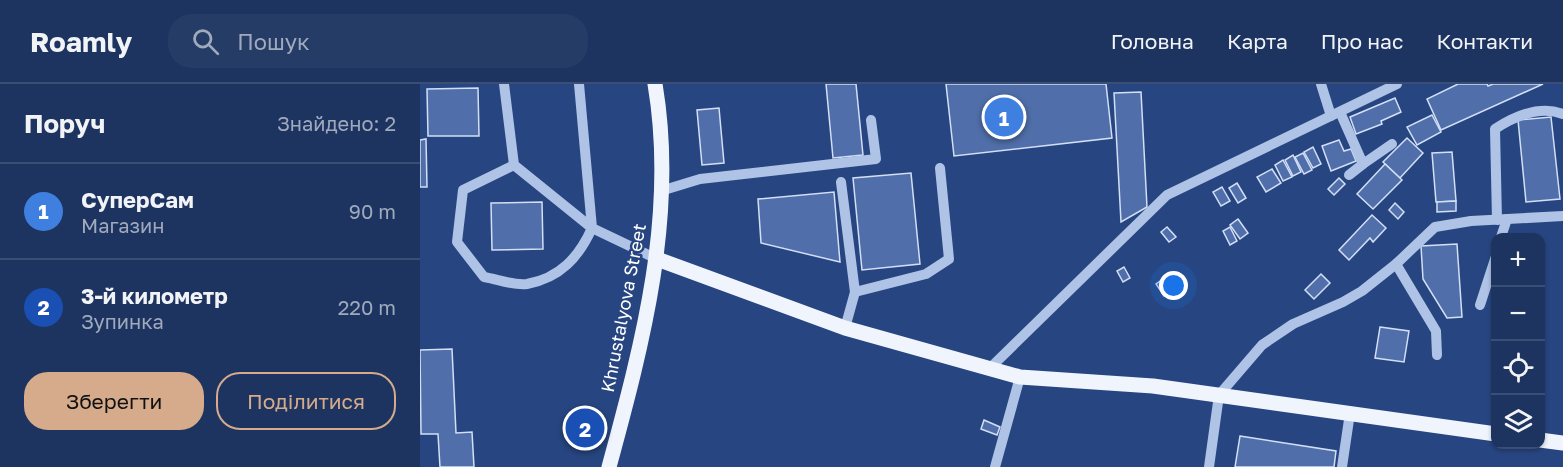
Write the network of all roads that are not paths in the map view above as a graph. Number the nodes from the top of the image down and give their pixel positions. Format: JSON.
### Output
{"nodes":[{"id":1,"x":504,"y":84,"type":"edge"},
{"id":2,"x":579,"y":84,"type":"edge"},
{"id":3,"x":1321,"y":84,"type":"edge"},
{"id":4,"x":1397,"y":84,"type":"edge"},
{"id":5,"x":657,"y":85,"type":"edge"},
{"id":6,"x":1336,"y":114,"type":"junction"},
{"id":7,"x":1563,"y":114,"type":"edge"},
{"id":8,"x":871,"y":120,"type":"dead end"},
{"id":9,"x":1392,"y":144,"type":"dead end"},
{"id":10,"x":1363,"y":164,"type":"junction"},
{"id":11,"x":514,"y":165,"type":"junction"},
{"id":12,"x":940,"y":168,"type":"dead end"},
{"id":13,"x":1349,"y":175,"type":"dead end"},
{"id":14,"x":842,"y":182,"type":"dead end"},
{"id":15,"x":664,"y":190,"type":"junction"},
{"id":16,"x":1563,"y":216,"type":"edge"},
{"id":17,"x":1502,"y":220,"type":"junction"},
{"id":18,"x":592,"y":228,"type":"junction"},
{"id":19,"x":1501,"y":233,"type":"edge"},
{"id":20,"x":657,"y":259,"type":"junction"},
{"id":21,"x":1396,"y":264,"type":"junction"},
{"id":22,"x":1491,"y":271,"type":"edge"},
{"id":23,"x":855,"y":292,"type":"junction"},
{"id":24,"x":1480,"y":305,"type":"dead end"},
{"id":25,"x":845,"y":328,"type":"junction"},
{"id":26,"x":1437,"y":356,"type":"dead end"},
{"id":27,"x":988,"y":370,"type":"junction"},
{"id":28,"x":1020,"y":376,"type":"junction"},
{"id":29,"x":1219,"y":395,"type":"junction"},
{"id":30,"x":1350,"y":413,"type":"junction"},
{"id":31,"x":1491,"y":433,"type":"edge"},
{"id":32,"x":1545,"y":441,"type":"edge"},
{"id":33,"x":1563,"y":443,"type":"edge"},
{"id":34,"x":609,"y":467,"type":"edge"},
{"id":35,"x":995,"y":467,"type":"edge"},
{"id":36,"x":1209,"y":467,"type":"edge"},
{"id":37,"x":1342,"y":467,"type":"edge"}],
"edges":[{"from":1,"to":11,"type":"lane"},
{"from":2,"to":18,"type":"lane"},
{"from":3,"to":6,"type":"lane"},
{"from":4,"to":6,"type":"lane"},
{"from":5,"to":15,"type":"main road","name":"Khrustalyova Street"},
{"from":6,"to":10,"type":"lane"},
{"from":6,"to":27,"type":"lane"},
{"from":7,"to":17,"type":"lane"},
{"from":8,"to":15,"type":"lane"},
{"from":9,"to":10,"type":"lane"},
{"from":10,"to":13,"type":"lane"},
{"from":11,"to":18,"type":"lane"},
{"from":11,"to":18,"type":"lane"},
{"from":12,"to":23,"type":"lane"},
{"from":14,"to":23,"type":"lane"},
{"from":15,"to":20,"type":"main road","name":"Khrustalyova Street"},
{"from":16,"to":17,"type":"lane"},
{"from":17,"to":19,"type":"lane"},
{"from":17,"to":21,"type":"lane"},
{"from":18,"to":20,"type":"lane"},
{"from":20,"to":25,"type":"main road"},
{"from":20,"to":34,"type":"main road","name":"Khrustalyova Street"},
{"from":21,"to":26,"type":"lane"},
{"from":21,"to":29,"type":"lane"},
{"from":22,"to":24,"type":"lane"},
{"from":23,"to":25,"type":"lane"},
{"from":25,"to":27,"type":"main road"},
{"from":27,"to":28,"type":"main road"},
{"from":28,"to":29,"type":"main road"},
{"from":28,"to":35,"type":"lane"},
{"from":29,"to":30,"type":"main road"},
{"from":29,"to":36,"type":"lane"},
{"from":30,"to":31,"type":"main road"},
{"from":30,"to":37,"type":"lane"},
{"from":32,"to":33,"type":"main road"}]}
